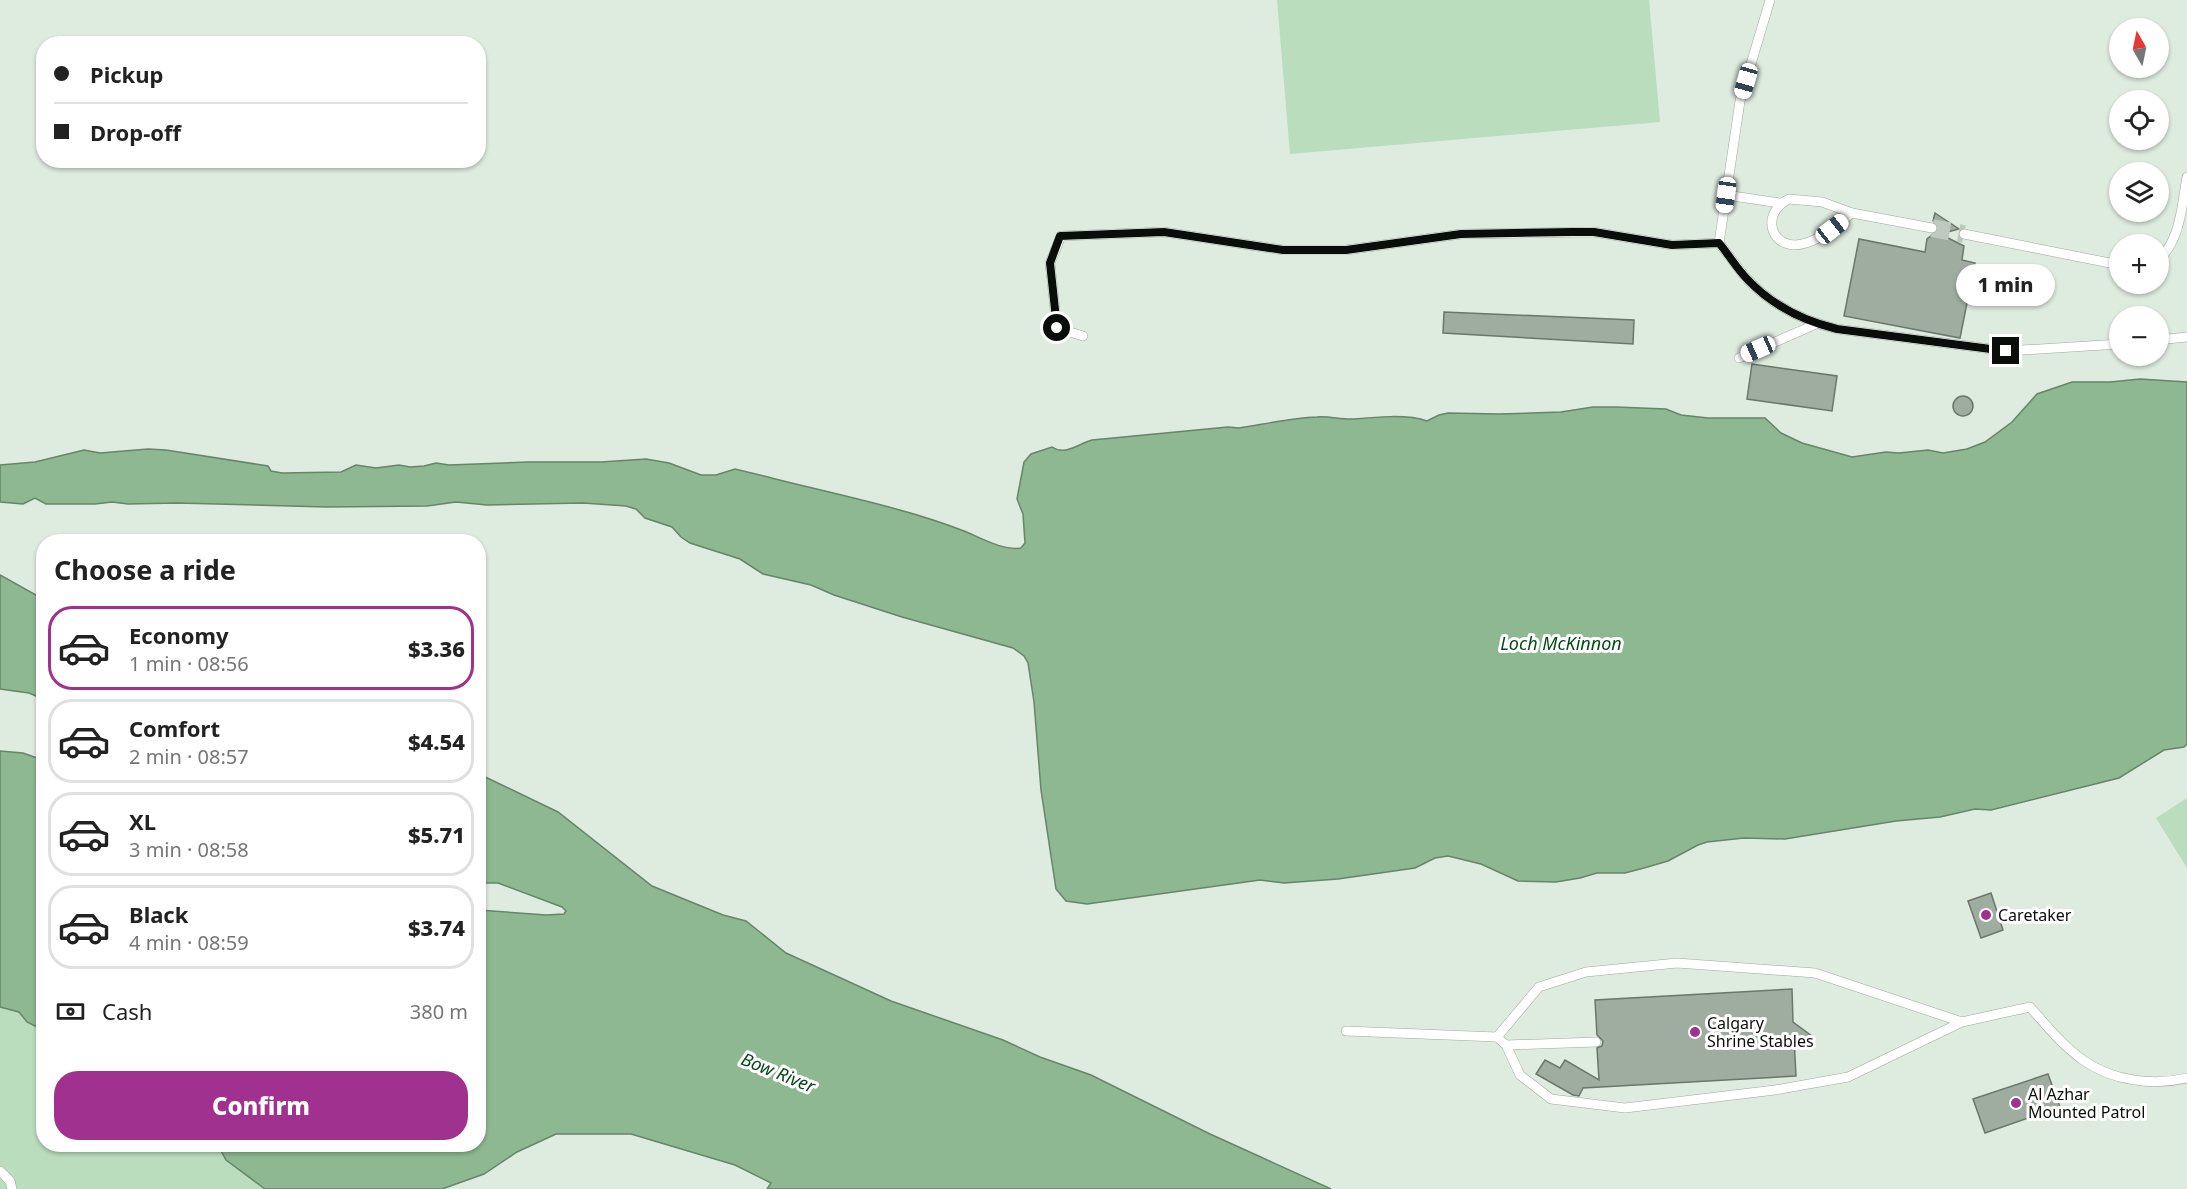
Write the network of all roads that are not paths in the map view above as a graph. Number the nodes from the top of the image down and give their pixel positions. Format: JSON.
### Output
{"nodes":[{"id":1,"x":1770,"y":0,"type":"edge"},
{"id":2,"x":2187,"y":177,"type":"edge"},
{"id":3,"x":1726,"y":195,"type":"junction"},
{"id":4,"x":1780,"y":203,"type":"junction"},
{"id":5,"x":1852,"y":213,"type":"junction"},
{"id":6,"x":1932,"y":228,"type":"tunnel mouth"},
{"id":7,"x":1964,"y":234,"type":"tunnel mouth"},
{"id":8,"x":1719,"y":243,"type":"junction"},
{"id":9,"x":2169,"y":246,"type":"edge"},
{"id":10,"x":2109,"y":263,"type":"edge"},
{"id":11,"x":1816,"y":324,"type":"junction"},
{"id":12,"x":1083,"y":336,"type":"dead end"},
{"id":13,"x":2187,"y":337,"type":"edge"},
{"id":14,"x":2169,"y":339,"type":"edge"},
{"id":15,"x":2109,"y":345,"type":"edge"},
{"id":16,"x":1739,"y":358,"type":"dead end"},
{"id":17,"x":1962,"y":1022,"type":"junction"},
{"id":18,"x":1346,"y":1030,"type":"dead end"},
{"id":19,"x":1497,"y":1037,"type":"junction"},
{"id":20,"x":1596,"y":1042,"type":"dead end"},
{"id":21,"x":1506,"y":1045,"type":"junction"},
{"id":22,"x":2187,"y":1078,"type":"edge"},
{"id":23,"x":0,"y":1171,"type":"edge"},
{"id":24,"x":12,"y":1189,"type":"edge"}],
"edges":[{"from":1,"to":3,"type":"lane"},
{"from":2,"to":9,"type":"lane"},
{"from":3,"to":4,"type":"lane"},
{"from":3,"to":8,"type":"lane"},
{"from":4,"to":5,"type":"lane"},
{"from":4,"to":5,"type":"lane"},
{"from":5,"to":6,"type":"lane"},
{"from":7,"to":10,"type":"lane"},
{"from":8,"to":11,"type":"lane"},
{"from":8,"to":12,"type":"lane"},
{"from":11,"to":15,"type":"lane"},
{"from":11,"to":16,"type":"lane"},
{"from":13,"to":14,"type":"lane"},
{"from":17,"to":19,"type":"lane"},
{"from":17,"to":21,"type":"lane"},
{"from":17,"to":22,"type":"lane"},
{"from":18,"to":19,"type":"lane"},
{"from":19,"to":21,"type":"lane"},
{"from":20,"to":21,"type":"lane"},
{"from":23,"to":24,"type":"lane"}]}
